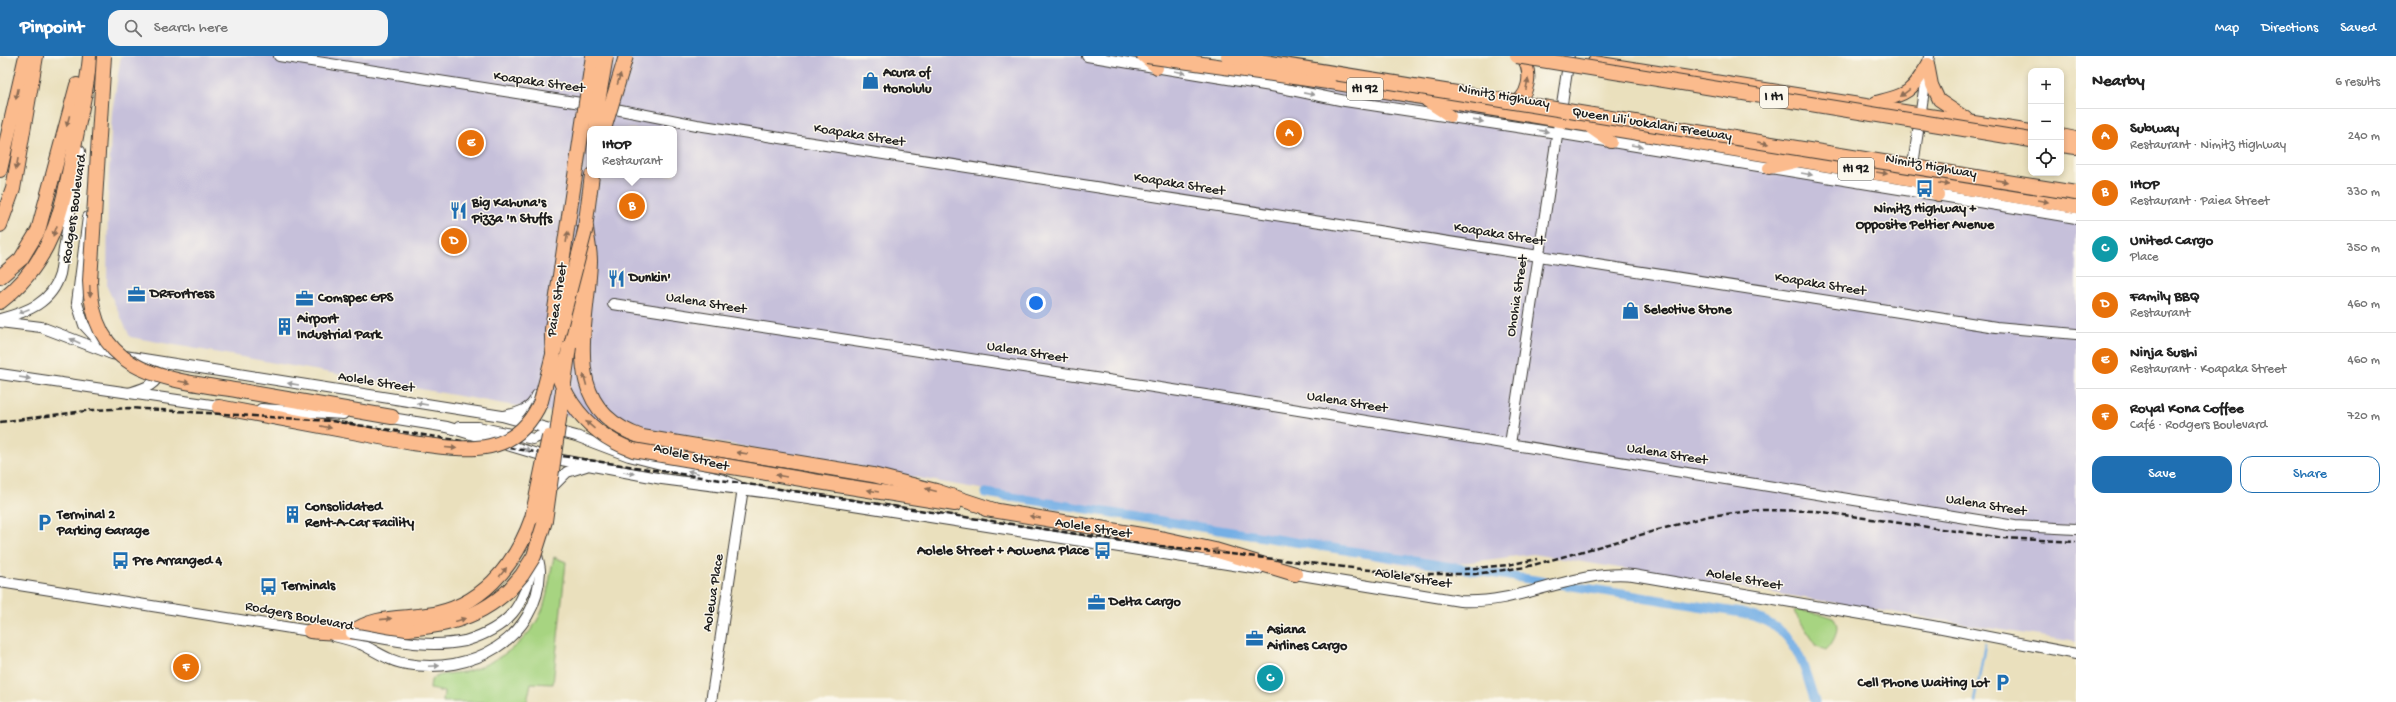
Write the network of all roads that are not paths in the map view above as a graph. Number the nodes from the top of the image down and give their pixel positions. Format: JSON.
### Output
{"nodes":[{"id":1,"x":26,"y":56,"type":"edge"},
{"id":2,"x":36,"y":56,"type":"edge"},
{"id":3,"x":85,"y":56,"type":"edge"},
{"id":4,"x":90,"y":56,"type":"edge"},
{"id":5,"x":94,"y":56,"type":"edge"},
{"id":6,"x":104,"y":56,"type":"edge"},
{"id":7,"x":110,"y":56,"type":"edge"},
{"id":8,"x":279,"y":56,"type":"edge"},
{"id":9,"x":593,"y":56,"type":"edge"},
{"id":10,"x":606,"y":56,"type":"edge"},
{"id":11,"x":610,"y":56,"type":"edge"},
{"id":12,"x":626,"y":56,"type":"edge"},
{"id":13,"x":1087,"y":56,"type":"edge"},
{"id":14,"x":1143,"y":56,"type":"edge"},
{"id":15,"x":1147,"y":56,"type":"edge"},
{"id":16,"x":1164,"y":56,"type":"edge"},
{"id":17,"x":1228,"y":56,"type":"edge"},
{"id":18,"x":1517,"y":56,"type":"edge"},
{"id":19,"x":1522,"y":56,"type":"edge"},
{"id":20,"x":1565,"y":57,"type":"edge"},
{"id":21,"x":1928,"y":60,"type":"edge"},
{"id":22,"x":1157,"y":68,"type":"junction"},
{"id":23,"x":1422,"y":98,"type":"junction"},
{"id":24,"x":1870,"y":104,"type":"junction"},
{"id":25,"x":600,"y":106,"type":"junction"},
{"id":26,"x":1487,"y":109,"type":"junction"},
{"id":27,"x":1921,"y":112,"type":"junction"},
{"id":28,"x":1450,"y":116,"type":"junction"},
{"id":29,"x":1970,"y":121,"type":"junction"},
{"id":30,"x":1586,"y":125,"type":"junction"},
{"id":31,"x":596,"y":126,"type":"edge"},
{"id":32,"x":597,"y":126,"type":"edge"},
{"id":33,"x":605,"y":126,"type":"edge"},
{"id":34,"x":1558,"y":127,"type":"junction"},
{"id":35,"x":2028,"y":131,"type":"edge"},
{"id":36,"x":2064,"y":136,"type":"edge"},
{"id":37,"x":1724,"y":137,"type":"junction"},
{"id":38,"x":2076,"y":138,"type":"edge"},
{"id":39,"x":2028,"y":140,"type":"edge"},
{"id":40,"x":1611,"y":142,"type":"junction"},
{"id":41,"x":2064,"y":145,"type":"edge"},
{"id":42,"x":2076,"y":147,"type":"edge"},
{"id":43,"x":1802,"y":161,"type":"junction"},
{"id":44,"x":1769,"y":168,"type":"junction"},
{"id":45,"x":0,"y":170,"type":"edge"},
{"id":46,"x":591,"y":178,"type":"edge"},
{"id":47,"x":591,"y":178,"type":"edge"},
{"id":48,"x":1911,"y":178,"type":"junction"},
{"id":49,"x":2076,"y":193,"type":"edge"},
{"id":50,"x":1938,"y":195,"type":"junction"},
{"id":51,"x":2076,"y":207,"type":"edge"},
{"id":52,"x":2076,"y":218,"type":"edge"},
{"id":53,"x":0,"y":225,"type":"edge"},
{"id":54,"x":586,"y":227,"type":"junction"},
{"id":55,"x":1539,"y":256,"type":"junction"},
{"id":56,"x":4,"y":274,"type":"edge"},
{"id":57,"x":0,"y":302,"type":"edge"},
{"id":58,"x":613,"y":304,"type":"dead end"},
{"id":59,"x":0,"y":319,"type":"edge"},
{"id":60,"x":0,"y":322,"type":"edge"},
{"id":61,"x":2076,"y":334,"type":"edge"},
{"id":62,"x":567,"y":346,"type":"junction"},
{"id":63,"x":112,"y":354,"type":"junction"},
{"id":64,"x":164,"y":363,"type":"junction"},
{"id":65,"x":0,"y":374,"type":"edge"},
{"id":66,"x":126,"y":394,"type":"junction"},
{"id":67,"x":219,"y":407,"type":"junction"},
{"id":68,"x":502,"y":416,"type":"junction"},
{"id":69,"x":392,"y":417,"type":"junction"},
{"id":70,"x":447,"y":427,"type":"junction"},
{"id":71,"x":554,"y":430,"type":"junction"},
{"id":72,"x":1510,"y":444,"type":"junction"},
{"id":73,"x":551,"y":458,"type":"junction"},
{"id":74,"x":590,"y":466,"type":"junction"},
{"id":75,"x":743,"y":488,"type":"junction"},
{"id":76,"x":544,"y":498,"type":"junction"},
{"id":77,"x":994,"y":510,"type":"junction"},
{"id":78,"x":2076,"y":529,"type":"edge"},
{"id":79,"x":536,"y":551,"type":"junction"},
{"id":80,"x":1295,"y":574,"type":"junction"},
{"id":81,"x":0,"y":578,"type":"edge"},
{"id":82,"x":0,"y":582,"type":"edge"},
{"id":83,"x":310,"y":631,"type":"junction"},
{"id":84,"x":350,"y":633,"type":"junction"},
{"id":85,"x":2076,"y":654,"type":"edge"},
{"id":86,"x":711,"y":702,"type":"edge"}],
"edges":[{"from":1,"to":45,"type":"highway","one_way":true},
{"from":2,"to":53,"type":"highway","one_way":true},
{"from":3,"to":56,"type":"highway","one_way":true},
{"from":4,"to":57,"type":"highway","one_way":true},
{"from":5,"to":59,"type":"street","name":"Rodgers Boulevard","one_way":true},
{"from":6,"to":69,"type":"highway","one_way":true,"bridge":true},
{"from":7,"to":63,"type":"street","name":"Rodgers Boulevard"},
{"from":8,"to":25,"type":"street","name":"Koapaka Street"},
{"from":77,"to":9,"type":"highway","one_way":true,"bridge":true},
{"from":10,"to":31,"type":"highway","bridge":true},
{"from":11,"to":25,"type":"street"},
{"from":33,"to":12,"type":"highway","one_way":true,"bridge":true},
{"from":13,"to":22,"type":"street"},
{"from":14,"to":22,"type":"main road"},
{"from":15,"to":37,"type":"highway","bridge":true},
{"from":16,"to":23,"type":"main road","name":"Nimitz Highway","number":"HI 92"},
{"from":17,"to":37,"type":"highway","name":"Queen Liliʻuokalani Freeway","bridge":true},
{"from":18,"to":39,"type":"highway","number":"I H1","bridge":true},
{"from":26,"to":19,"type":"main road","one_way":true},
{"from":20,"to":24,"type":"main road"},
{"from":20,"to":34,"type":"street","name":"Ohohia Street"},
{"from":21,"to":24,"type":"main road","one_way":true},
{"from":21,"to":27,"type":"street"},
{"from":21,"to":29,"type":"main road"},
{"from":22,"to":28,"type":"street","one_way":true},
{"from":23,"to":26,"type":"main road","name":"Nimitz Highway","number":"HI 92"},
{"from":23,"to":28,"type":"main road"},
{"from":24,"to":27,"type":"main road"},
{"from":25,"to":32,"type":"street"},
{"from":25,"to":55,"type":"street","name":"Koapaka Street"},
{"from":26,"to":34,"type":"main road","name":"Nimitz Highway","number":"HI 92"},
{"from":27,"to":29,"type":"main road"},
{"from":27,"to":48,"type":"street"},
{"from":28,"to":34,"type":"street","one_way":true},
{"from":29,"to":35,"type":"main road"},
{"from":30,"to":34,"type":"main road","name":"Nimitz Highway","number":"HI 92"},
{"from":30,"to":40,"type":"main road"},
{"from":30,"to":43,"type":"main road","name":"Nimitz Highway","number":"HI 92"},
{"from":34,"to":40,"type":"street"},
{"from":34,"to":55,"type":"street","name":"Ohohia Street"},
{"from":36,"to":38,"type":"main road"},
{"from":37,"to":49,"type":"highway","name":"Queen Liliʻuokalani Freeway","one_way":true,"bridge":true},
{"from":40,"to":44,"type":"street","one_way":true},
{"from":41,"to":42,"type":"highway"},
{"from":43,"to":44,"type":"main road"},
{"from":43,"to":48,"type":"main road","name":"Nimitz Highway","number":"HI 92","one_way":true},
{"from":44,"to":50,"type":"street","one_way":true},
{"from":46,"to":54,"type":"highway"},
{"from":47,"to":62,"type":"street","name":"Paiea Street"},
{"from":48,"to":50,"type":"main road"},
{"from":48,"to":51,"type":"main road","name":"Nimitz Highway","number":"HI 92","one_way":true},
{"from":50,"to":52,"type":"street"},
{"from":54,"to":62,"type":"highway","bridge":true},
{"from":67,"to":54,"type":"highway","one_way":true,"bridge":true},
{"from":77,"to":54,"type":"highway","one_way":true},
{"from":55,"to":61,"type":"street","name":"Koapaka Street"},
{"from":55,"to":72,"type":"street","name":"Ohohia Street"},
{"from":58,"to":72,"type":"street","name":"Ualena Street"},
{"from":63,"to":60,"type":"street","name":"Aolele Street","one_way":true},
{"from":62,"to":68,"type":"street"},
{"from":62,"to":71,"type":"street","name":"Paiea Street"},
{"from":83,"to":62,"type":"highway","one_way":true,"bridge":true},
{"from":84,"to":62,"type":"highway","one_way":true,"bridge":true},
{"from":63,"to":64,"type":"street","name":"Aolele Street"},
{"from":64,"to":66,"type":"street"},
{"from":68,"to":64,"type":"street","name":"Aolele Street","one_way":true},
{"from":65,"to":66,"type":"street","name":"Aolele Street","one_way":true},
{"from":66,"to":67,"type":"street","name":"Aolele Street"},
{"from":67,"to":69,"type":"street","name":"Aolele Street"},
{"from":68,"to":71,"type":"street","name":"Aolele Street"},
{"from":69,"to":70,"type":"street","name":"Aolele Street"},
{"from":70,"to":71,"type":"street"},
{"from":70,"to":73,"type":"street","name":"Aolele Street","one_way":true},
{"from":71,"to":73,"type":"street","name":"Rodgers Boulevard"},
{"from":75,"to":71,"type":"street","name":"Aolele Street","one_way":true},
{"from":72,"to":78,"type":"street","name":"Ualena Street"},
{"from":73,"to":74,"type":"street","name":"Aolele Street"},
{"from":73,"to":76,"type":"street","name":"Rodgers Boulevard"},
{"from":74,"to":75,"type":"street","name":"Aolele Street","one_way":true},
{"from":74,"to":76,"type":"street"},
{"from":75,"to":80,"type":"street","name":"Aolele Street"},
{"from":75,"to":86,"type":"street","name":"Aolewa Place"},
{"from":76,"to":79,"type":"street","name":"Rodgers Boulevard"},
{"from":80,"to":77,"type":"highway","one_way":true},
{"from":83,"to":79,"type":"street","name":"Rodgers Boulevard","one_way":true},
{"from":79,"to":84,"type":"street","bridge":true},
{"from":80,"to":85,"type":"street","name":"Aolele Street"},
{"from":81,"to":84,"type":"street"},
{"from":82,"to":83,"type":"street","name":"Rodgers Boulevard"}]}
